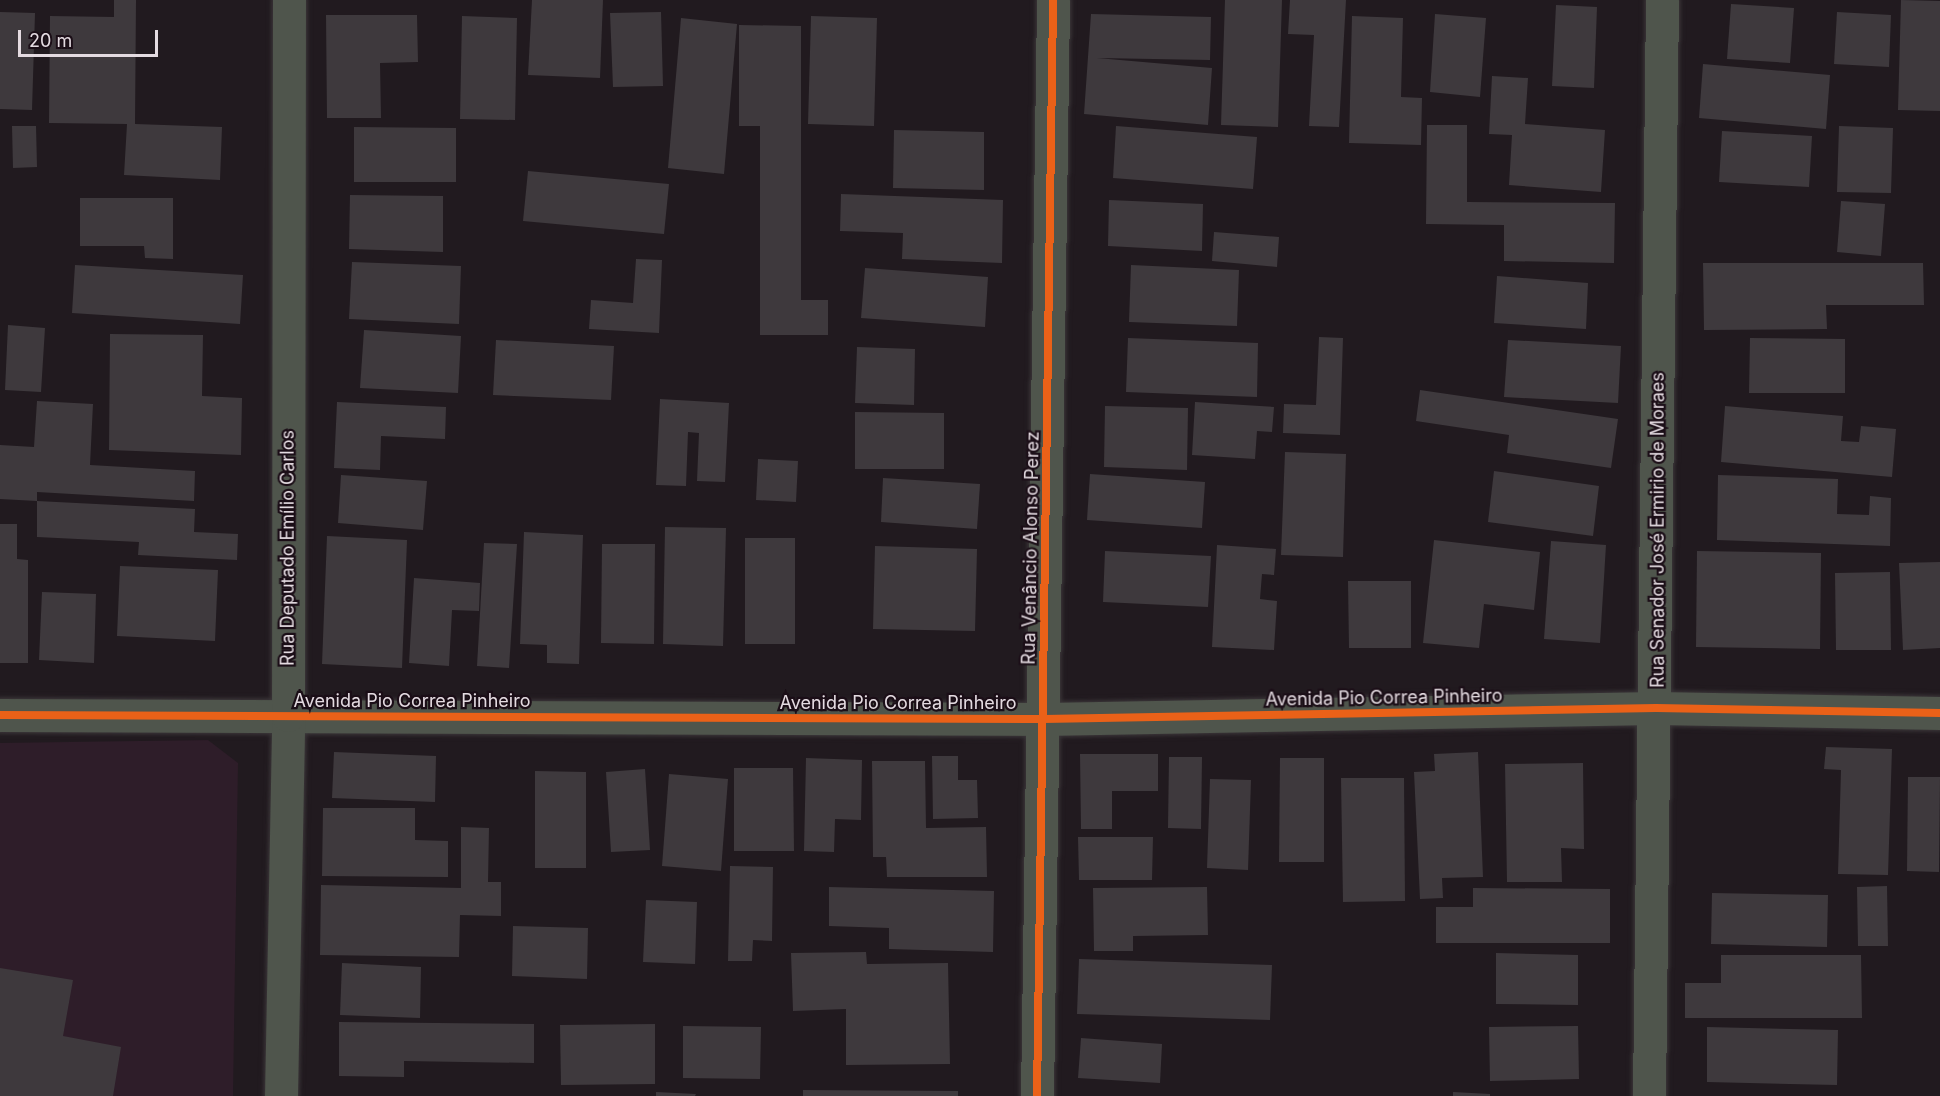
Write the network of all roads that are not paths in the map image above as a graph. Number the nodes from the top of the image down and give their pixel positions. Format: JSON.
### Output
{"nodes":[{"id":1,"x":289,"y":0,"type":"edge"},
{"id":2,"x":1053,"y":0,"type":"edge"},
{"id":3,"x":1662,"y":0,"type":"edge"},
{"id":4,"x":1656,"y":708,"type":"junction"},
{"id":5,"x":1940,"y":713,"type":"edge"},
{"id":6,"x":0,"y":715,"type":"edge"},
{"id":7,"x":288,"y":716,"type":"junction"},
{"id":8,"x":1044,"y":719,"type":"junction"},
{"id":9,"x":281,"y":1096,"type":"edge"},
{"id":10,"x":1037,"y":1096,"type":"edge"},
{"id":11,"x":1649,"y":1096,"type":"edge"}],
"edges":[{"from":1,"to":7,"type":"street","name":"Rua Deputado Emílio Carlos"},
{"from":2,"to":8,"type":"street","name":"Rua Venâncio Alonso Perez"},
{"from":3,"to":4,"type":"street","name":"Rua Senador José Ermirio de Moraes"},
{"from":4,"to":5,"type":"street","name":"Avenida Pio Correa Pinheiro"},
{"from":4,"to":8,"type":"street","name":"Avenida Pio Correa Pinheiro"},
{"from":4,"to":11,"type":"street","name":"Rua Senador José Ermirio de Moraes"},
{"from":6,"to":7,"type":"street","name":"Avenida Pio Correa Pinheiro"},
{"from":7,"to":8,"type":"street","name":"Avenida Pio Correa Pinheiro"},
{"from":7,"to":9,"type":"street","name":"Rua Deputado Emílio Carlos"},
{"from":8,"to":10,"type":"street","name":"Rua Venâncio Alonso Perez"}]}
